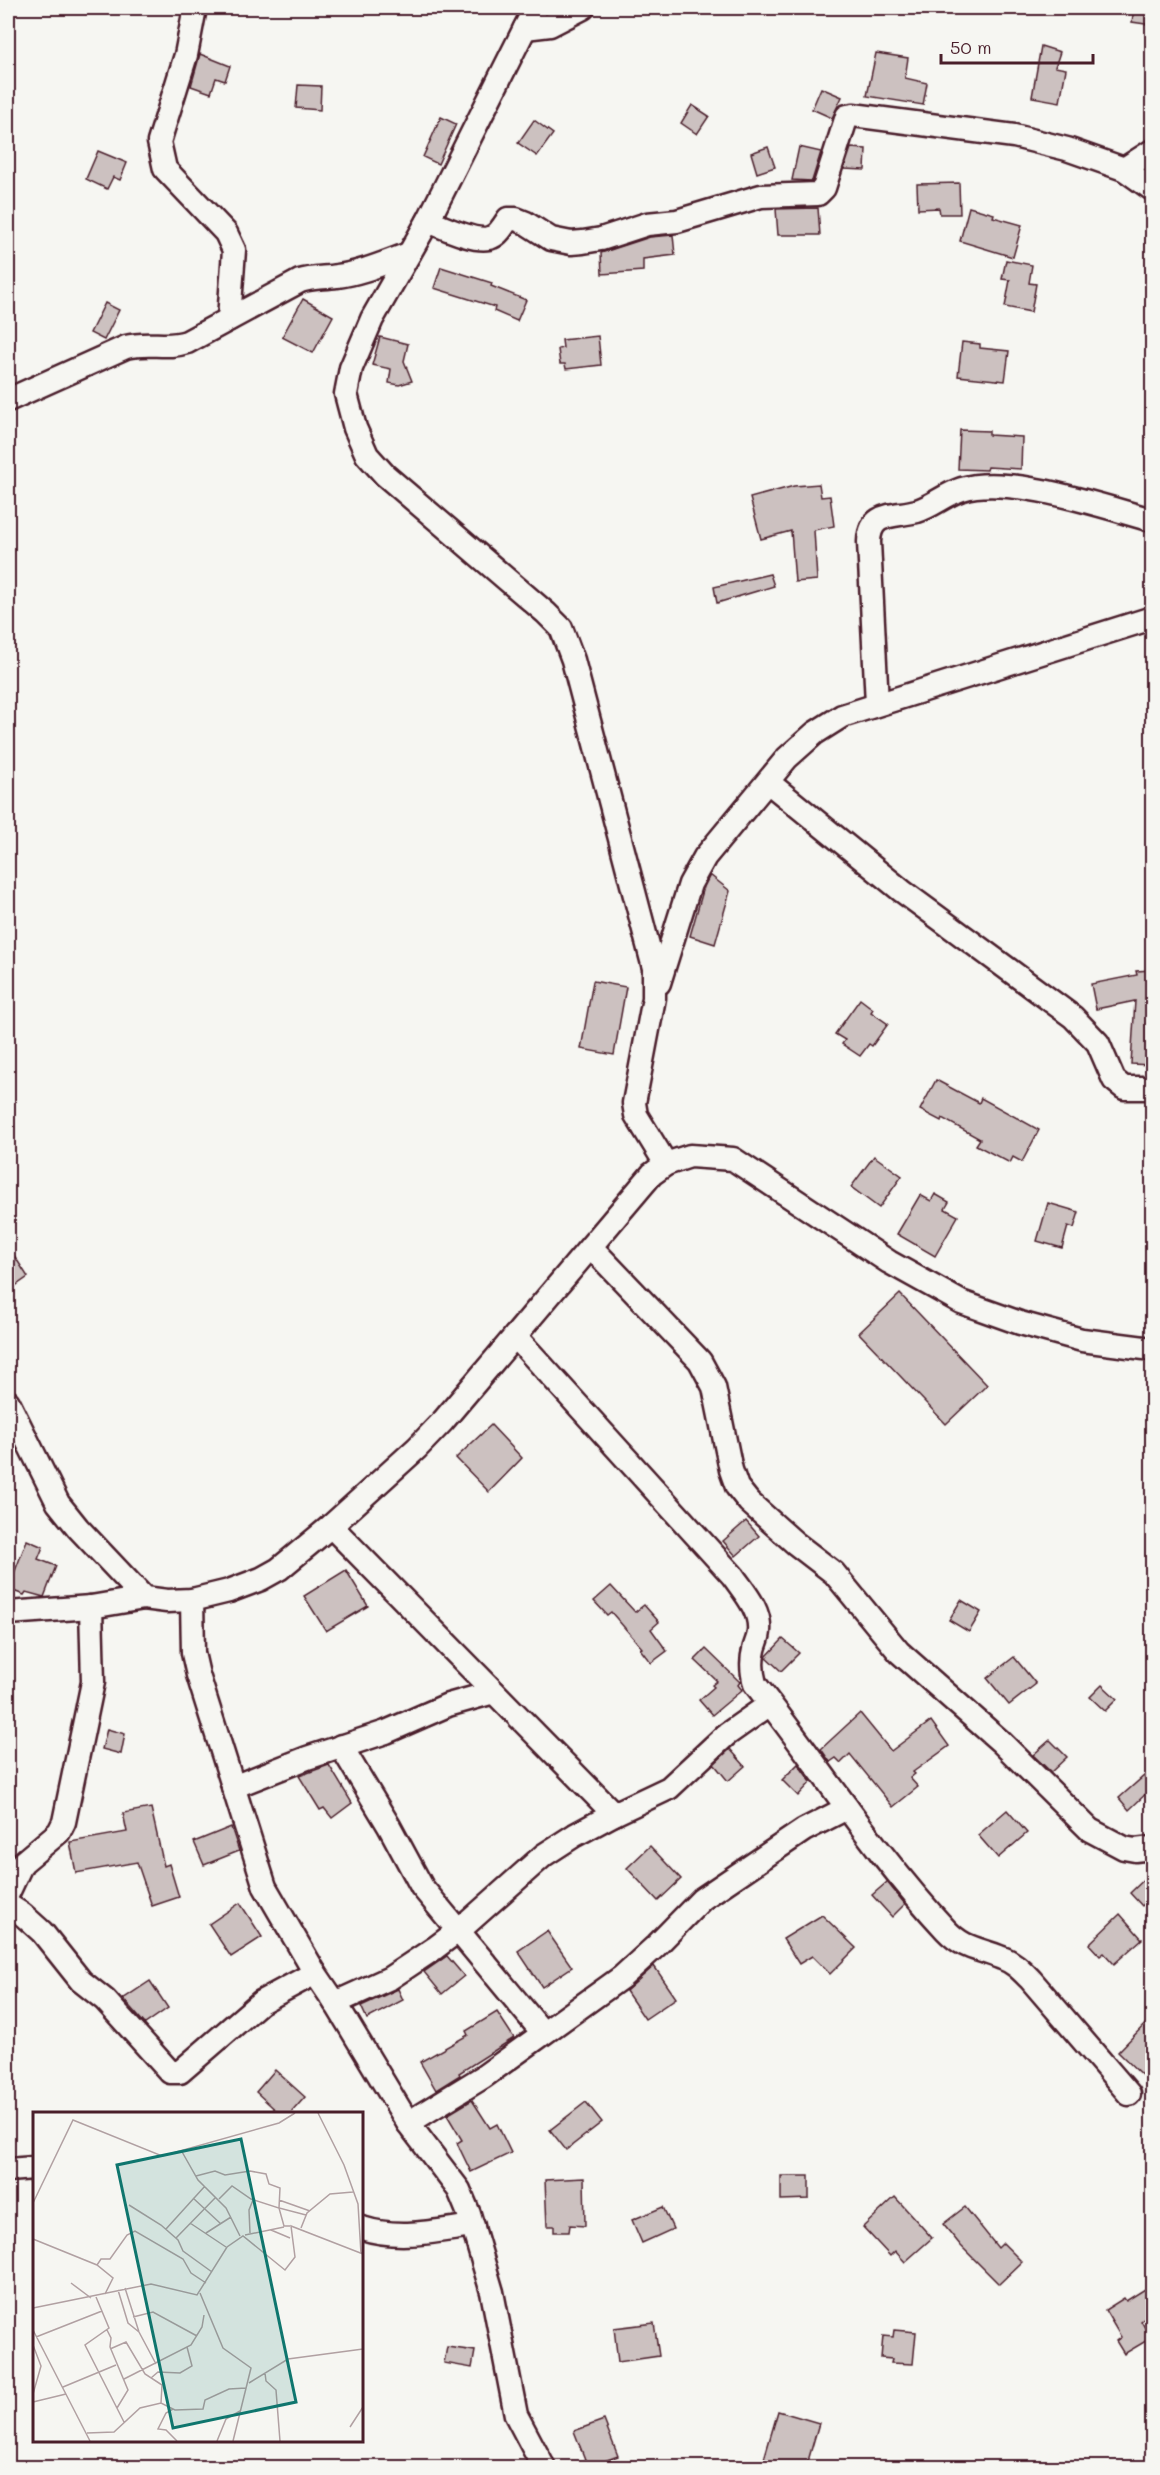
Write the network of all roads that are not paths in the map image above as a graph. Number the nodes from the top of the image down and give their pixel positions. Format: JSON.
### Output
{"nodes":[{"id":1,"x":195,"y":8,"type":"edge"},
{"id":2,"x":535,"y":8,"type":"edge"},
{"id":3,"x":583,"y":8,"type":"edge"},
{"id":4,"x":525,"y":28,"type":"junction"},
{"id":5,"x":1152,"y":151,"type":"edge"},
{"id":6,"x":1125,"y":169,"type":"junction"},
{"id":7,"x":1152,"y":189,"type":"edge"},
{"id":8,"x":428,"y":221,"type":"junction"},
{"id":9,"x":409,"y":254,"type":"junction"},
{"id":10,"x":229,"y":320,"type":"junction"},
{"id":11,"x":8,"y":400,"type":"edge"},
{"id":12,"x":1152,"y":520,"type":"edge"},
{"id":13,"x":1152,"y":618,"type":"edge"},
{"id":14,"x":878,"y":704,"type":"junction"},
{"id":15,"x":768,"y":782,"type":"junction"},
{"id":16,"x":654,"y":998,"type":"junction"},
{"id":17,"x":1152,"y":1088,"type":"edge"},
{"id":18,"x":666,"y":1164,"type":"junction"},
{"id":19,"x":591,"y":1247,"type":"junction"},
{"id":20,"x":515,"y":1336,"type":"junction"},
{"id":21,"x":1152,"y":1349,"type":"edge"},
{"id":22,"x":8,"y":1402,"type":"edge"},
{"id":23,"x":331,"y":1526,"type":"junction"},
{"id":24,"x":144,"y":1598,"type":"junction"},
{"id":25,"x":192,"y":1600,"type":"junction"},
{"id":26,"x":91,"y":1607,"type":"junction"},
{"id":27,"x":8,"y":1613,"type":"edge"},
{"id":28,"x":494,"y":1692,"type":"junction"},
{"id":29,"x":770,"y":1704,"type":"junction"},
{"id":30,"x":341,"y":1746,"type":"junction"},
{"id":31,"x":233,"y":1787,"type":"junction"},
{"id":32,"x":847,"y":1808,"type":"junction"},
{"id":33,"x":614,"y":1814,"type":"junction"},
{"id":34,"x":1152,"y":1848,"type":"edge"},
{"id":35,"x":8,"y":1893,"type":"edge"},
{"id":36,"x":8,"y":1905,"type":"edge"},
{"id":37,"x":458,"y":1931,"type":"junction"},
{"id":38,"x":315,"y":1973,"type":"junction"},
{"id":39,"x":335,"y":2003,"type":"junction"},
{"id":40,"x":543,"y":2034,"type":"junction"},
{"id":41,"x":1129,"y":2094,"type":"dead end"},
{"id":42,"x":408,"y":2124,"type":"junction"},
{"id":43,"x":33,"y":2168,"type":"edge"},
{"id":44,"x":8,"y":2170,"type":"edge"},
{"id":45,"x":473,"y":2226,"type":"junction"},
{"id":46,"x":363,"y":2228,"type":"edge"},
{"id":47,"x":544,"y":2468,"type":"edge"}],
"edges":[{"from":1,"to":10,"type":"street"},
{"from":2,"to":4,"type":"street"},
{"from":3,"to":4,"type":"street"},
{"from":4,"to":8,"type":"street"},
{"from":5,"to":6,"type":"street"},
{"from":6,"to":7,"type":"street"},
{"from":6,"to":8,"type":"street"},
{"from":8,"to":9,"type":"street"},
{"from":9,"to":10,"type":"street"},
{"from":9,"to":16,"type":"street"},
{"from":10,"to":11,"type":"street"},
{"from":12,"to":14,"type":"street"},
{"from":13,"to":14,"type":"street"},
{"from":14,"to":15,"type":"street"},
{"from":15,"to":16,"type":"street"},
{"from":15,"to":17,"type":"street"},
{"from":16,"to":18,"type":"street"},
{"from":18,"to":19,"type":"street"},
{"from":18,"to":21,"type":"street"},
{"from":19,"to":20,"type":"street"},
{"from":19,"to":34,"type":"street"},
{"from":20,"to":23,"type":"street"},
{"from":20,"to":29,"type":"street"},
{"from":22,"to":24,"type":"street"},
{"from":23,"to":25,"type":"street"},
{"from":23,"to":28,"type":"street"},
{"from":24,"to":25,"type":"street"},
{"from":24,"to":26,"type":"street"},
{"from":25,"to":31,"type":"street"},
{"from":26,"to":27,"type":"street"},
{"from":26,"to":35,"type":"street"},
{"from":28,"to":30,"type":"street"},
{"from":28,"to":33,"type":"street"},
{"from":29,"to":32,"type":"street"},
{"from":29,"to":33,"type":"street"},
{"from":30,"to":31,"type":"street"},
{"from":30,"to":37,"type":"street"},
{"from":31,"to":38,"type":"street"},
{"from":32,"to":40,"type":"street"},
{"from":32,"to":41,"type":"street"},
{"from":33,"to":37,"type":"street"},
{"from":36,"to":38,"type":"street"},
{"from":37,"to":39,"type":"street"},
{"from":37,"to":40,"type":"street"},
{"from":38,"to":39,"type":"street"},
{"from":39,"to":42,"type":"street"},
{"from":40,"to":42,"type":"street"},
{"from":42,"to":45,"type":"street"},
{"from":43,"to":44,"type":"street"},
{"from":45,"to":46,"type":"street"},
{"from":45,"to":47,"type":"street"}]}
